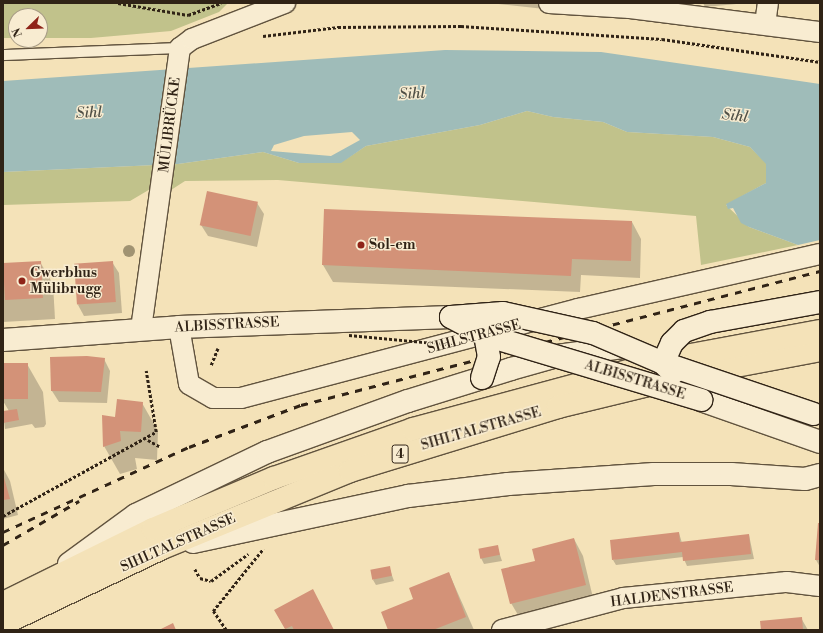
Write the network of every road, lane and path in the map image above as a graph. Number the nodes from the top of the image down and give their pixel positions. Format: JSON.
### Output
{"nodes":[{"id":1,"x":118,"y":3,"type":"edge"},
{"id":2,"x":221,"y":3,"type":"edge"},
{"id":3,"x":285,"y":3,"type":"edge"},
{"id":4,"x":549,"y":3,"type":"edge"},
{"id":5,"x":768,"y":3,"type":"edge"},
{"id":6,"x":765,"y":24,"type":"junction"},
{"id":7,"x":820,"y":32,"type":"edge"},
{"id":8,"x":259,"y":36,"type":"dead end"},
{"id":9,"x":3,"y":55,"type":"edge"},
{"id":10,"x":179,"y":55,"type":"junction"},
{"id":11,"x":820,"y":62,"type":"edge"},
{"id":12,"x":820,"y":254,"type":"edge"},
{"id":13,"x":820,"y":302,"type":"edge"},
{"id":14,"x":451,"y":316,"type":"junction"},
{"id":15,"x":179,"y":327,"type":"junction"},
{"id":16,"x":141,"y":329,"type":"junction"},
{"id":17,"x":820,"y":331,"type":"edge"},
{"id":18,"x":349,"y":335,"type":"dead end"},
{"id":19,"x":485,"y":335,"type":"junction"},
{"id":20,"x":3,"y":340,"type":"edge"},
{"id":21,"x":457,"y":345,"type":"dead end"},
{"id":22,"x":624,"y":347,"type":"junction"},
{"id":23,"x":820,"y":350,"type":"edge"},
{"id":24,"x":557,"y":356,"type":"junction"},
{"id":25,"x":663,"y":362,"type":"junction"},
{"id":26,"x":146,"y":371,"type":"dead end"},
{"id":27,"x":482,"y":378,"type":"junction"},
{"id":28,"x":701,"y":400,"type":"junction"},
{"id":29,"x":817,"y":416,"type":"edge"},
{"id":30,"x":148,"y":440,"type":"junction"},
{"id":31,"x":820,"y":442,"type":"edge"},
{"id":32,"x":159,"y":446,"type":"dead end"},
{"id":33,"x":820,"y":475,"type":"edge"},
{"id":34,"x":3,"y":516,"type":"edge"},
{"id":35,"x":265,"y":547,"type":"dead end"},
{"id":36,"x":160,"y":549,"type":"junction"},
{"id":37,"x":252,"y":550,"type":"dead end"},
{"id":38,"x":195,"y":569,"type":"dead end"},
{"id":39,"x":48,"y":580,"type":"junction"},
{"id":40,"x":820,"y":586,"type":"edge"},
{"id":41,"x":3,"y":603,"type":"edge"},
{"id":42,"x":3,"y":624,"type":"edge"},
{"id":43,"x":226,"y":630,"type":"edge"},
{"id":44,"x":502,"y":630,"type":"edge"}],
"edges":[{"from":1,"to":2,"type":"path"},
{"from":3,"to":10,"type":"street"},
{"from":4,"to":6,"type":"street"},
{"from":5,"to":6,"type":"street"},
{"from":6,"to":7,"type":"street"},
{"from":8,"to":11,"type":"path"},
{"from":9,"to":10,"type":"lane"},
{"from":10,"to":16,"type":"street","name":"MÜLIBRÜCKE"},
{"from":12,"to":15,"type":"street","name":"SIHLSTRASSE"},
{"from":13,"to":25,"type":"main road","bridge":true},
{"from":14,"to":15,"type":"main road","name":"ALBISSTRASSE"},
{"from":14,"to":19,"type":"main road","name":"ALBISSTRASSE","bridge":true},
{"from":14,"to":22,"type":"main road","name":"ALBISSTRASSE","bridge":true},
{"from":15,"to":16,"type":"main road","name":"ALBISSTRASSE"},
{"from":16,"to":20,"type":"main road","name":"ALBISSTRASSE"},
{"from":17,"to":39,"type":"main road","name":"SIHLTALSTRASSE","number":"4"},
{"from":18,"to":21,"type":"path","bridge":true},
{"from":19,"to":24,"type":"main road","name":"ALBISSTRASSE","bridge":true},
{"from":19,"to":27,"type":"main road","bridge":true},
{"from":22,"to":24,"type":"main road","bridge":true},
{"from":22,"to":25,"type":"main road","name":"ALBISSTRASSE","bridge":true},
{"from":23,"to":36,"type":"main road","name":"SIHLTALSTRASSE","number":"4"},
{"from":24,"to":27,"type":"main road","bridge":true},
{"from":24,"to":28,"type":"main road","name":"ALBISSTRASSE","bridge":true},
{"from":25,"to":28,"type":"main road","bridge":true},
{"from":25,"to":29,"type":"main road","name":"ALBISSTRASSE","bridge":true},
{"from":26,"to":30,"type":"path"},
{"from":27,"to":39,"type":"main road"},
{"from":28,"to":31,"type":"main road","name":"ALBISSTRASSE"},
{"from":30,"to":32,"type":"path"},
{"from":30,"to":34,"type":"path"},
{"from":33,"to":36,"type":"main road"},
{"from":35,"to":43,"type":"path"},
{"from":36,"to":42,"type":"main road","name":"SIHLTALSTRASSE","number":"4"},
{"from":37,"to":38,"type":"path"},
{"from":39,"to":41,"type":"main road","name":"SIHLTALSTRASSE","number":"4"},
{"from":40,"to":44,"type":"street","name":"HALDENSTRASSE"}]}
